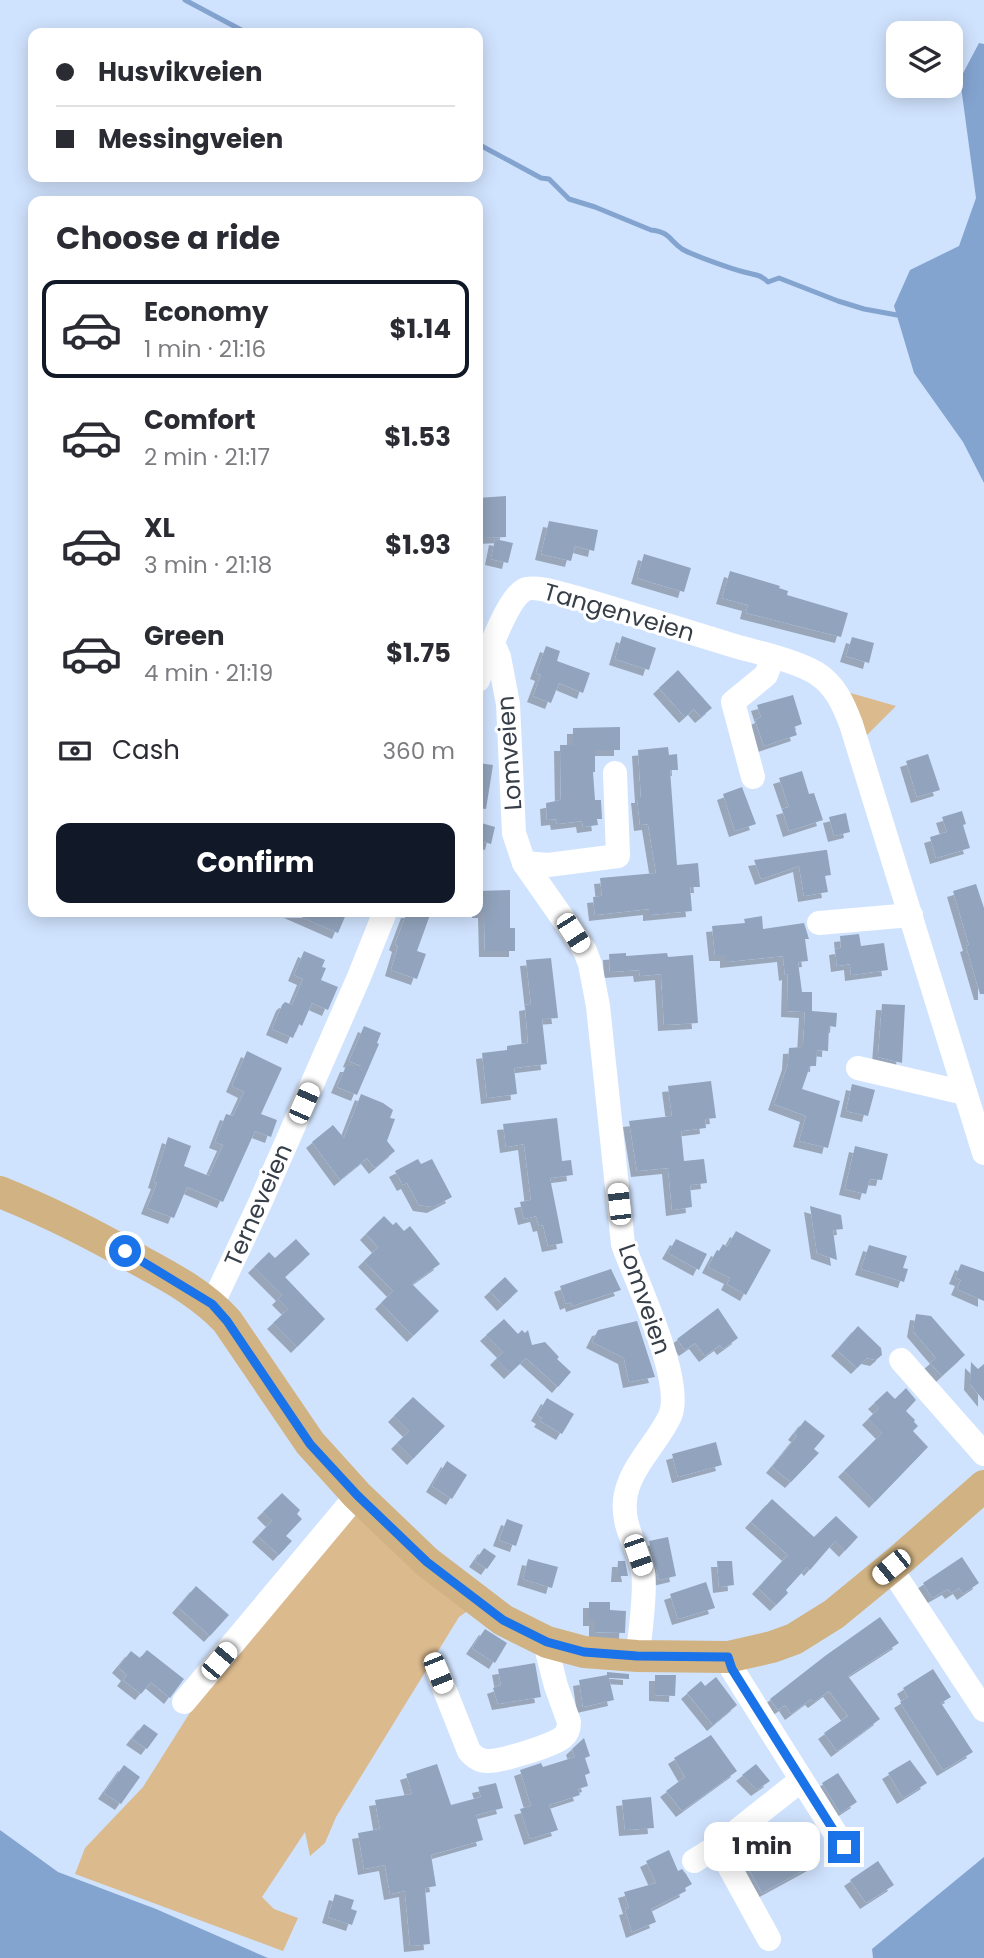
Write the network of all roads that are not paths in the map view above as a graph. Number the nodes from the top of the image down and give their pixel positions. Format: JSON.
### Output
{"nodes":[{"id":1,"x":493,"y":643,"type":"junction"},
{"id":2,"x":773,"y":657,"type":"junction"},
{"id":3,"x":483,"y":668,"type":"edge"},
{"id":4,"x":615,"y":773,"type":"dead end"},
{"id":5,"x":753,"y":777,"type":"dead end"},
{"id":6,"x":524,"y":863,"type":"junction"},
{"id":7,"x":911,"y":915,"type":"junction"},
{"id":8,"x":383,"y":917,"type":"edge"},
{"id":9,"x":819,"y":923,"type":"dead end"},
{"id":10,"x":858,"y":1069,"type":"dead end"},
{"id":11,"x":965,"y":1093,"type":"junction"},
{"id":12,"x":983,"y":1143,"type":"edge"},
{"id":13,"x":0,"y":1192,"type":"edge"},
{"id":14,"x":212,"y":1304,"type":"junction"},
{"id":15,"x":901,"y":1360,"type":"dead end"},
{"id":16,"x":984,"y":1454,"type":"edge"},
{"id":17,"x":984,"y":1486,"type":"edge"},
{"id":18,"x":357,"y":1495,"type":"junction"},
{"id":19,"x":891,"y":1567,"type":"junction"},
{"id":20,"x":547,"y":1642,"type":"junction"},
{"id":21,"x":637,"y":1656,"type":"junction"},
{"id":22,"x":728,"y":1657,"type":"junction"},
{"id":23,"x":438,"y":1673,"type":"dead end"},
{"id":24,"x":184,"y":1702,"type":"dead end"},
{"id":25,"x":984,"y":1710,"type":"edge"},
{"id":26,"x":801,"y":1780,"type":"junction"},
{"id":27,"x":718,"y":1846,"type":"junction"},
{"id":28,"x":844,"y":1847,"type":"dead end"},
{"id":29,"x":694,"y":1861,"type":"dead end"},
{"id":30,"x":769,"y":1939,"type":"dead end"}],
"edges":[{"from":1,"to":2,"type":"street","name":"Tangenveien"},
{"from":1,"to":3,"type":"street"},
{"from":1,"to":6,"type":"street","name":"Lomveien"},
{"from":2,"to":5,"type":"street"},
{"from":2,"to":7,"type":"street","name":"Tangenveien"},
{"from":4,"to":6,"type":"street"},
{"from":6,"to":21,"type":"street","name":"Lomveien"},
{"from":7,"to":9,"type":"street"},
{"from":7,"to":11,"type":"street","name":"Tangenveien"},
{"from":8,"to":14,"type":"street","name":"Terneveien"},
{"from":10,"to":11,"type":"street"},
{"from":11,"to":12,"type":"street","name":"Tangenveien"},
{"from":13,"to":14,"type":"main road"},
{"from":14,"to":18,"type":"main road"},
{"from":15,"to":16,"type":"street"},
{"from":17,"to":19,"type":"main road"},
{"from":18,"to":20,"type":"main road"},
{"from":18,"to":24,"type":"street"},
{"from":19,"to":22,"type":"main road"},
{"from":19,"to":25,"type":"street"},
{"from":20,"to":21,"type":"main road"},
{"from":20,"to":23,"type":"street"},
{"from":21,"to":22,"type":"main road"},
{"from":22,"to":26,"type":"street"},
{"from":26,"to":27,"type":"street"},
{"from":26,"to":28,"type":"street"},
{"from":27,"to":29,"type":"street"},
{"from":27,"to":30,"type":"street"}]}
